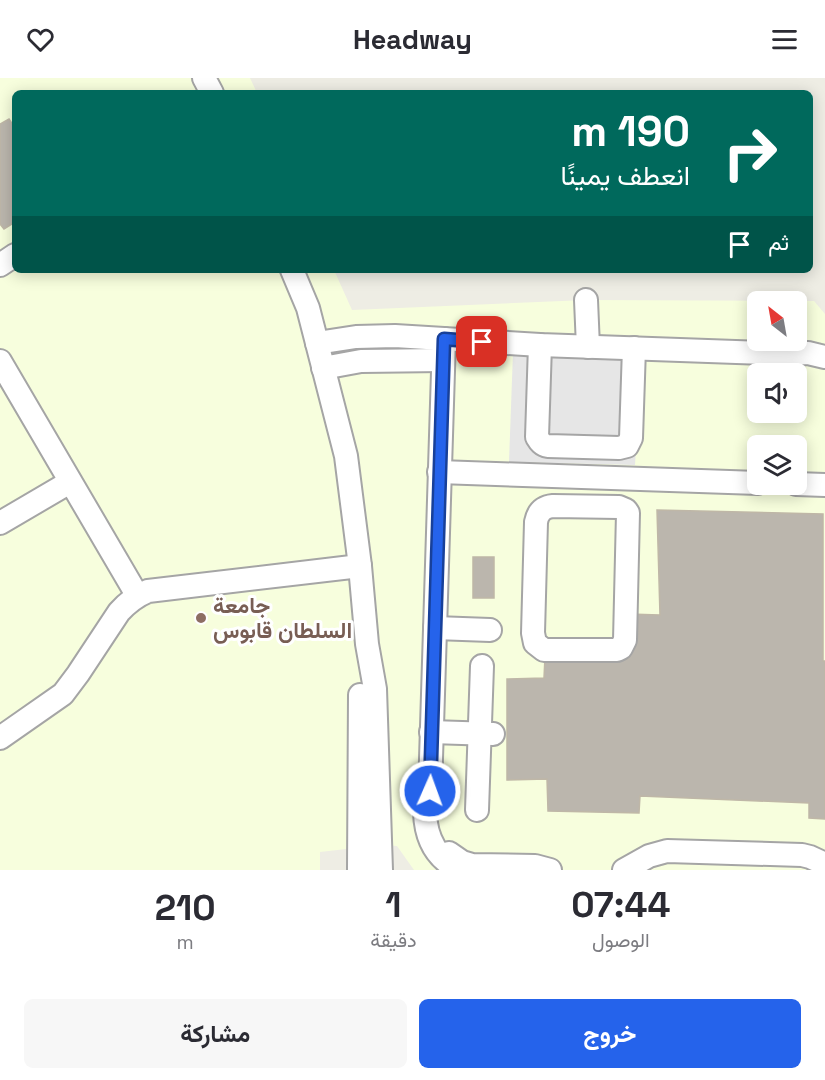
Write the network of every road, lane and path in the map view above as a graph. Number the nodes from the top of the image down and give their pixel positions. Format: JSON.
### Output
{"nodes":[{"id":1,"x":293,"y":273,"type":"edge"},
{"id":2,"x":586,"y":300,"type":"dead end"},
{"id":3,"x":395,"y":336,"type":"junction"},
{"id":4,"x":365,"y":337,"type":"junction"},
{"id":5,"x":317,"y":343,"type":"junction"},
{"id":6,"x":540,"y":345,"type":"junction"},
{"id":7,"x":588,"y":346,"type":"junction"},
{"id":8,"x":634,"y":348,"type":"junction"},
{"id":9,"x":443,"y":350,"type":"junction"},
{"id":10,"x":825,"y":357,"type":"edge"},
{"id":11,"x":396,"y":360,"type":"junction"},
{"id":12,"x":0,"y":361,"type":"edge"},
{"id":13,"x":368,"y":361,"type":"junction"},
{"id":14,"x":323,"y":368,"type":"junction"},
{"id":15,"x":439,"y":472,"type":"junction"},
{"id":16,"x":70,"y":482,"type":"junction"},
{"id":17,"x":747,"y":483,"type":"edge"},
{"id":18,"x":807,"y":484,"type":"edge"},
{"id":19,"x":825,"y":485,"type":"edge"},
{"id":20,"x":0,"y":523,"type":"edge"},
{"id":21,"x":360,"y":566,"type":"junction"},
{"id":22,"x":136,"y":595,"type":"junction"},
{"id":23,"x":435,"y":628,"type":"junction"},
{"id":24,"x":490,"y":630,"type":"dead end"},
{"id":25,"x":612,"y":651,"type":"joint"},
{"id":26,"x":482,"y":666,"type":"dead end"},
{"id":27,"x":431,"y":732,"type":"junction"},
{"id":28,"x":487,"y":734,"type":"junction"},
{"id":29,"x":0,"y":738,"type":"edge"},
{"id":30,"x":430,"y":791,"type":"junction"},
{"id":31,"x":477,"y":810,"type":"dead end"},
{"id":32,"x":366,"y":854,"type":"edge"},
{"id":33,"x":825,"y":864,"type":"edge"},
{"id":34,"x":381,"y":870,"type":"edge"},
{"id":35,"x":460,"y":870,"type":"edge"},
{"id":36,"x":550,"y":870,"type":"edge"},
{"id":37,"x":624,"y":870,"type":"edge"}],
"edges":[{"from":1,"to":5,"type":"street"},
{"from":2,"to":7,"type":"street"},
{"from":3,"to":4,"type":"street"},
{"from":3,"to":9,"type":"street"},
{"from":3,"to":11,"type":"street"},
{"from":4,"to":5,"type":"street"},
{"from":4,"to":13,"type":"street"},
{"from":5,"to":14,"type":"street"},
{"from":6,"to":7,"type":"street"},
{"from":6,"to":8,"type":"street"},
{"from":6,"to":9,"type":"street"},
{"from":7,"to":8,"type":"street"},
{"from":8,"to":10,"type":"street"},
{"from":9,"to":11,"type":"street"},
{"from":9,"to":15,"type":"street"},
{"from":11,"to":13,"type":"street"},
{"from":12,"to":16,"type":"street"},
{"from":13,"to":14,"type":"street"},
{"from":14,"to":21,"type":"street"},
{"from":15,"to":17,"type":"street"},
{"from":15,"to":23,"type":"street"},
{"from":16,"to":20,"type":"street"},
{"from":16,"to":22,"type":"street"},
{"from":18,"to":19,"type":"street"},
{"from":21,"to":22,"type":"street"},
{"from":21,"to":32,"type":"street"},
{"from":22,"to":29,"type":"street"},
{"from":23,"to":24,"type":"street"},
{"from":23,"to":27,"type":"street"},
{"from":25,"to":25,"type":"street"},
{"from":26,"to":28,"type":"street"},
{"from":27,"to":28,"type":"street"},
{"from":27,"to":30,"type":"street"},
{"from":28,"to":31,"type":"street"},
{"from":30,"to":35,"type":"street"},
{"from":30,"to":36,"type":"street"},
{"from":32,"to":34,"type":"street"},
{"from":33,"to":37,"type":"street"}]}
